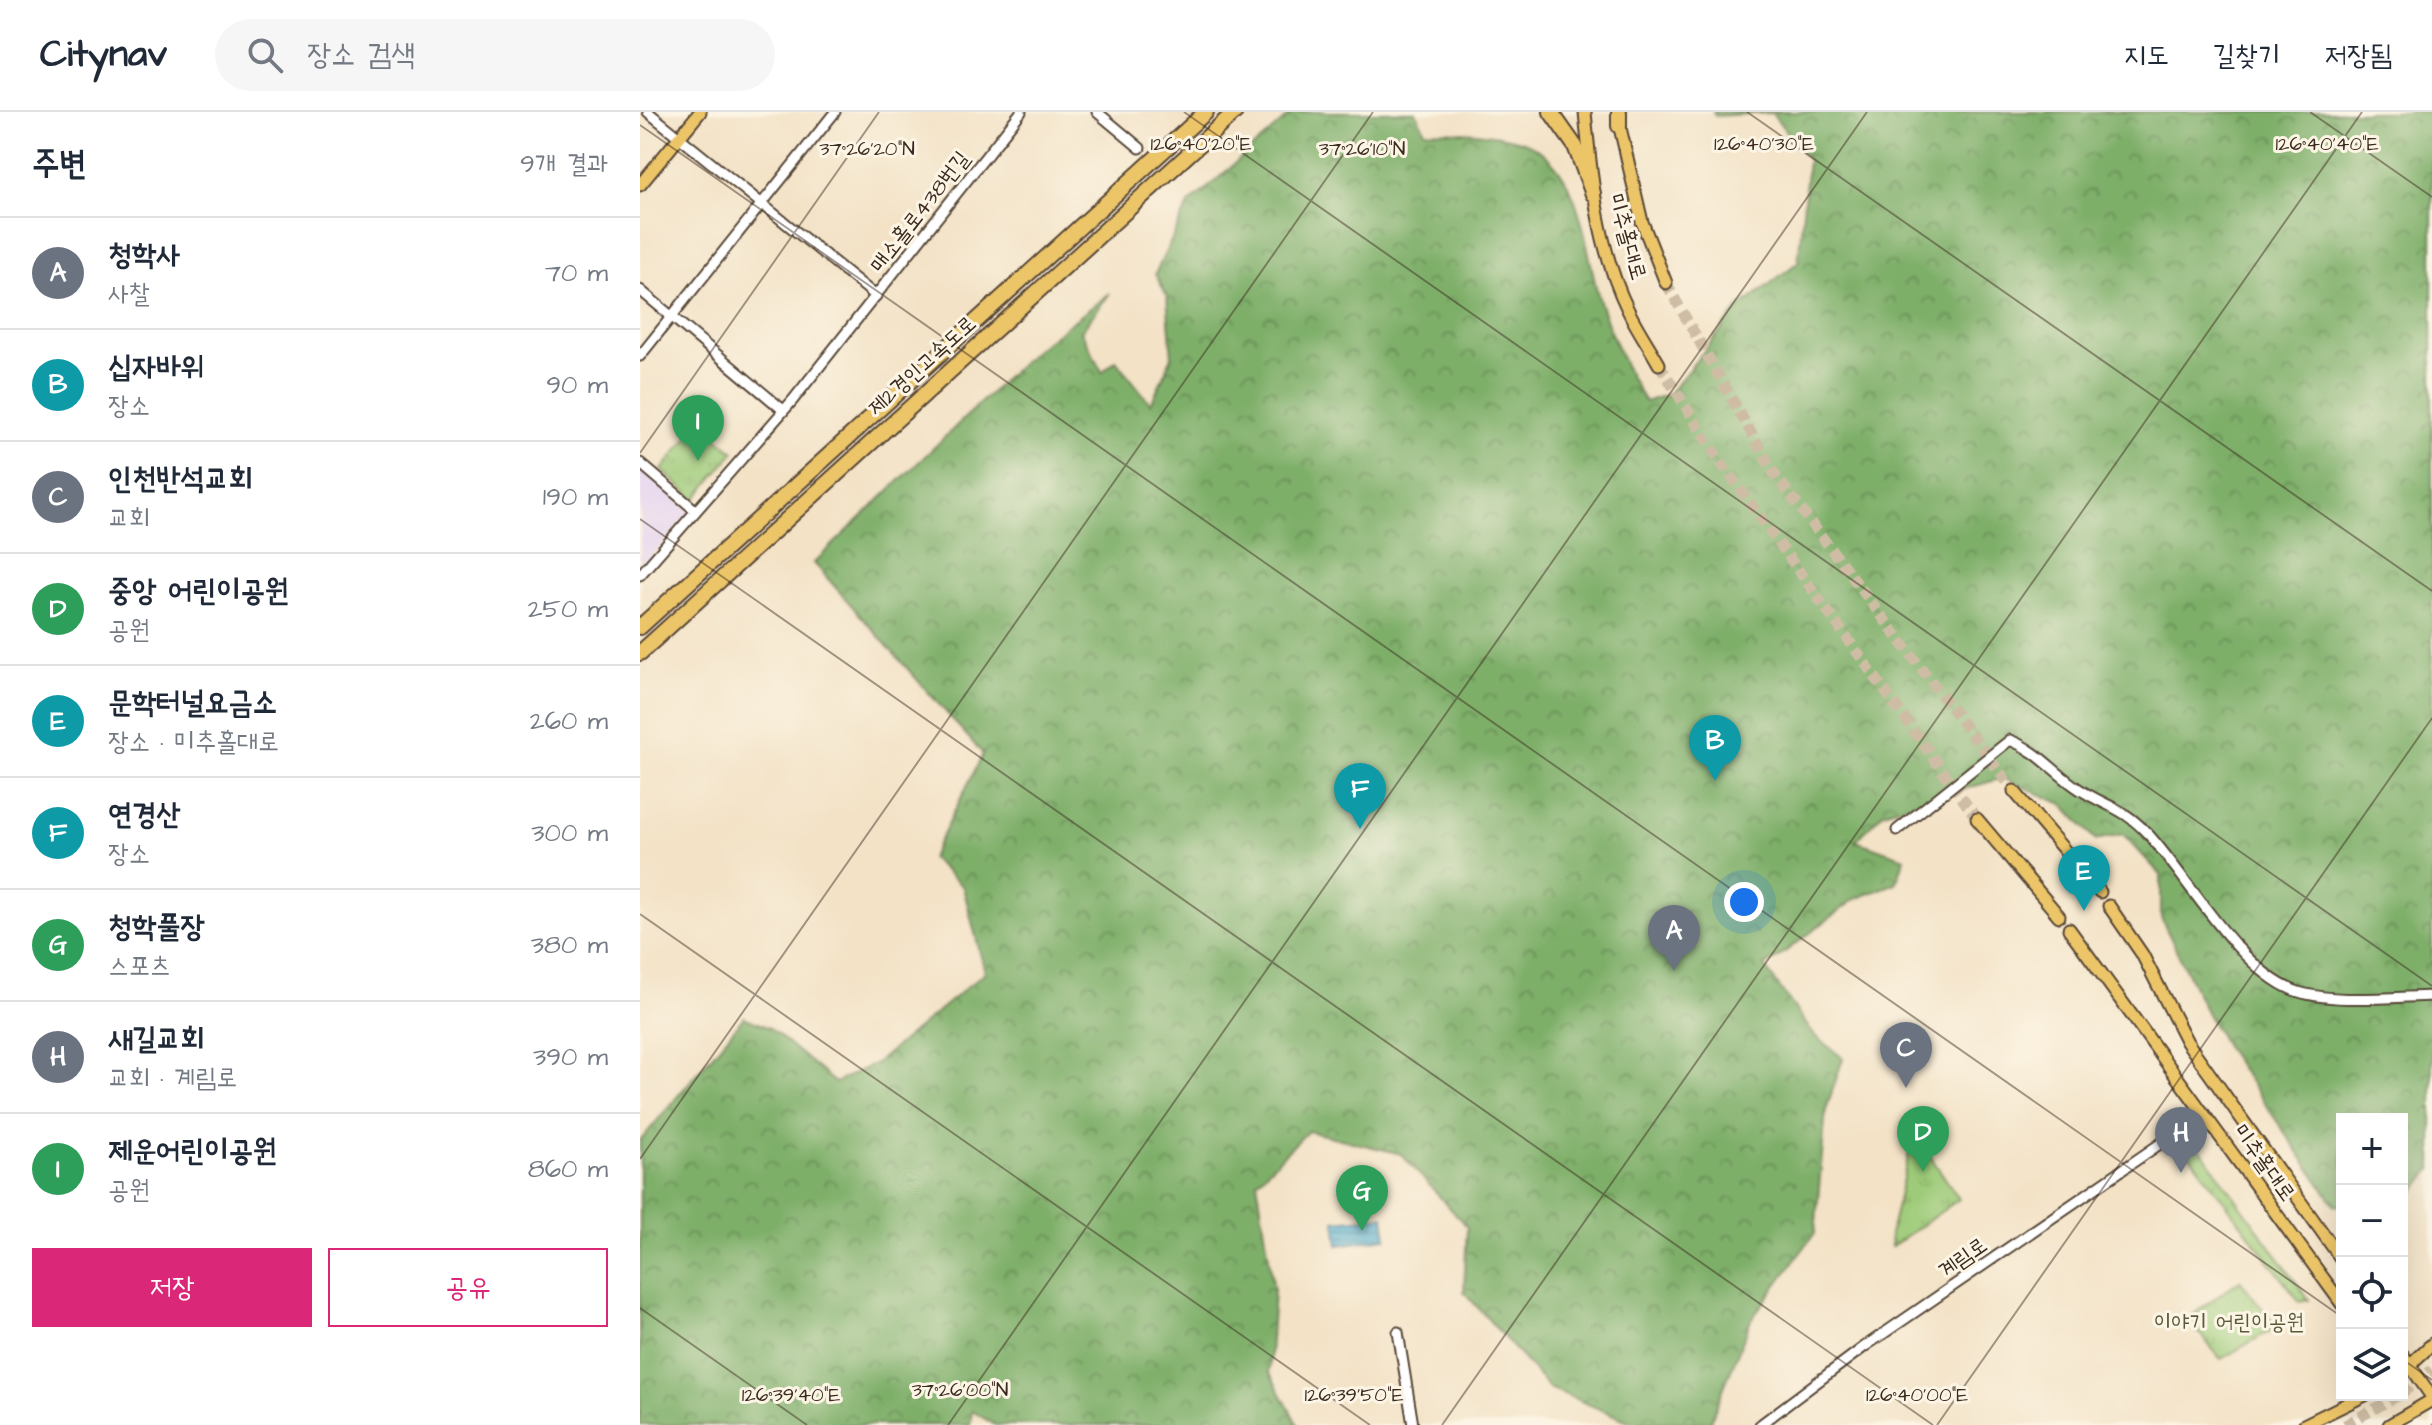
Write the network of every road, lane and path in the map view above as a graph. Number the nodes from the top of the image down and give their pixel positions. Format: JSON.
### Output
{"nodes":[{"id":1,"x":648,"y":112,"type":"edge"},
{"id":2,"x":700,"y":112,"type":"edge"},
{"id":3,"x":835,"y":112,"type":"edge"},
{"id":4,"x":1021,"y":112,"type":"edge"},
{"id":5,"x":1097,"y":112,"type":"edge"},
{"id":6,"x":1206,"y":112,"type":"edge"},
{"id":7,"x":1235,"y":112,"type":"edge"},
{"id":8,"x":1551,"y":112,"type":"edge"},
{"id":9,"x":1585,"y":112,"type":"edge"},
{"id":10,"x":1618,"y":117,"type":"edge"},
{"id":11,"x":679,"y":137,"type":"junction"},
{"id":12,"x":1140,"y":148,"type":"dead end"},
{"id":13,"x":640,"y":185,"type":"edge"},
{"id":14,"x":1593,"y":194,"type":"junction"},
{"id":15,"x":762,"y":204,"type":"junction"},
{"id":16,"x":1666,"y":283,"type":"tunnel mouth"},
{"id":17,"x":640,"y":290,"type":"edge"},
{"id":18,"x":876,"y":296,"type":"junction"},
{"id":19,"x":671,"y":316,"type":"junction"},
{"id":20,"x":640,"y":356,"type":"edge"},
{"id":21,"x":1659,"y":364,"type":"tunnel mouth"},
{"id":22,"x":782,"y":409,"type":"junction"},
{"id":23,"x":640,"y":463,"type":"edge"},
{"id":24,"x":695,"y":510,"type":"junction"},
{"id":25,"x":640,"y":575,"type":"edge"},
{"id":26,"x":640,"y":627,"type":"edge"},
{"id":27,"x":640,"y":653,"type":"edge"},
{"id":28,"x":2014,"y":791,"type":"tunnel mouth"},
{"id":29,"x":1977,"y":819,"type":"tunnel mouth"},
{"id":30,"x":1897,"y":830,"type":"dead end"},
{"id":31,"x":2100,"y":892,"type":"dead end"},
{"id":32,"x":2109,"y":906,"type":"dead end"},
{"id":33,"x":2059,"y":916,"type":"dead end"},
{"id":34,"x":2069,"y":929,"type":"dead end"},
{"id":35,"x":2432,"y":996,"type":"edge"},
{"id":36,"x":2189,"y":1124,"type":"dead end"},
{"id":37,"x":2340,"y":1257,"type":"edge"},
{"id":38,"x":2336,"y":1296,"type":"edge"},
{"id":39,"x":1398,"y":1332,"type":"dead end"},
{"id":40,"x":2432,"y":1344,"type":"edge"},
{"id":41,"x":2408,"y":1364,"type":"edge"},
{"id":42,"x":2408,"y":1371,"type":"edge"},
{"id":43,"x":2432,"y":1399,"type":"edge"},
{"id":44,"x":2353,"y":1401,"type":"edge"},
{"id":45,"x":1413,"y":1425,"type":"edge"},
{"id":46,"x":1760,"y":1425,"type":"edge"},
{"id":47,"x":2304,"y":1425,"type":"edge"},
{"id":48,"x":2389,"y":1425,"type":"edge"}],
"edges":[{"from":1,"to":11,"type":"street"},
{"from":2,"to":11,"type":"main road"},
{"from":3,"to":15,"type":"street"},
{"from":4,"to":18,"type":"street","name":"매소홀로438번길"},
{"from":5,"to":12,"type":"street"},
{"from":6,"to":26,"type":"highway","name":"제2경인고속도로"},
{"from":7,"to":27,"type":"highway","name":"제2경인고속도로"},
{"from":8,"to":14,"type":"highway"},
{"from":9,"to":14,"type":"main road","name":"미추홀대로"},
{"from":10,"to":16,"type":"main road","name":"미추홀대로"},
{"from":11,"to":13,"type":"main road"},
{"from":11,"to":15,"type":"street"},
{"from":14,"to":21,"type":"main road","name":"미추홀대로"},
{"from":15,"to":18,"type":"street"},
{"from":15,"to":19,"type":"street"},
{"from":17,"to":19,"type":"street"},
{"from":18,"to":22,"type":"street","name":"매소홀로438번길"},
{"from":19,"to":20,"type":"street"},
{"from":19,"to":22,"type":"street"},
{"from":22,"to":24,"type":"street","name":"매소홀로438번길"},
{"from":23,"to":24,"type":"street"},
{"from":24,"to":25,"type":"street","name":"매소홀로438번길"},
{"from":28,"to":31,"type":"main road"},
{"from":29,"to":33,"type":"main road"},
{"from":30,"to":35,"type":"street"},
{"from":32,"to":37,"type":"main road","name":"미추홀대로"},
{"from":34,"to":38,"type":"main road","name":"미추홀대로"},
{"from":36,"to":46,"type":"street","name":"계림로"},
{"from":39,"to":45,"type":"street"},
{"from":40,"to":41,"type":"main road"},
{"from":42,"to":43,"type":"main road"},
{"from":43,"to":48,"type":"main road"},
{"from":44,"to":47,"type":"main road"}]}
